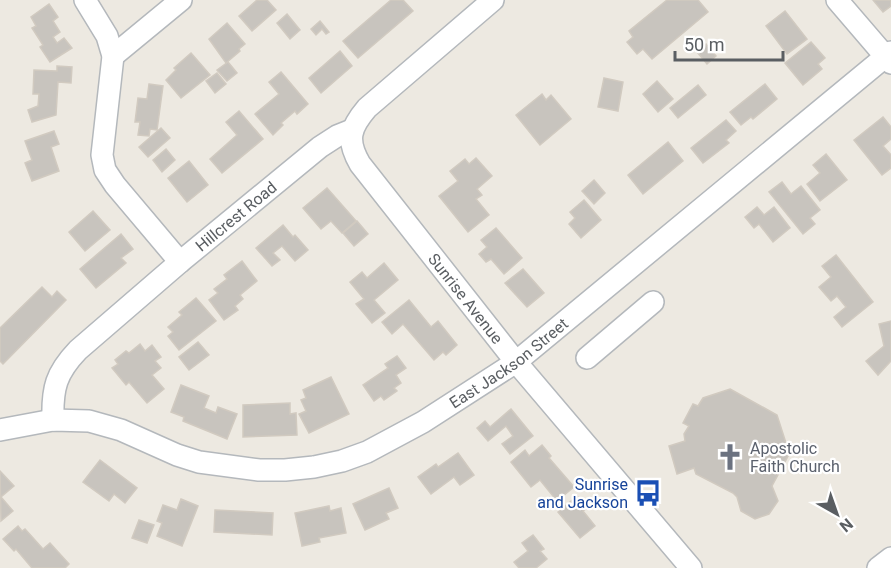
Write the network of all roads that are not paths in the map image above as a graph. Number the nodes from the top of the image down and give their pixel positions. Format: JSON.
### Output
{"nodes":[{"id":1,"x":85,"y":0,"type":"edge"},
{"id":2,"x":182,"y":0,"type":"edge"},
{"id":3,"x":493,"y":0,"type":"edge"},
{"id":4,"x":837,"y":0,"type":"edge"},
{"id":5,"x":113,"y":56,"type":"junction"},
{"id":6,"x":889,"y":57,"type":"edge"},
{"id":7,"x":352,"y":130,"type":"junction"},
{"id":8,"x":180,"y":262,"type":"junction"},
{"id":9,"x":653,"y":303,"type":"dead end"},
{"id":10,"x":587,"y":358,"type":"dead end"},
{"id":11,"x":516,"y":362,"type":"junction"},
{"id":12,"x":53,"y":420,"type":"junction"},
{"id":13,"x":0,"y":430,"type":"edge"},
{"id":14,"x":891,"y":558,"type":"edge"},
{"id":15,"x":691,"y":568,"type":"edge"},
{"id":16,"x":878,"y":568,"type":"edge"}],
"edges":[{"from":1,"to":5,"type":"street"},
{"from":2,"to":5,"type":"street"},
{"from":3,"to":7,"type":"street","name":"Hillcrest Road"},
{"from":4,"to":6,"type":"street"},
{"from":5,"to":8,"type":"street"},
{"from":6,"to":11,"type":"street","name":"East Jackson Street"},
{"from":7,"to":8,"type":"street","name":"Hillcrest Road"},
{"from":7,"to":11,"type":"street","name":"Sunrise Avenue"},
{"from":8,"to":12,"type":"street","name":"Hillcrest Road"},
{"from":9,"to":10,"type":"street"},
{"from":11,"to":12,"type":"street","name":"East Jackson Street"},
{"from":11,"to":15,"type":"street","name":"Sunrise Avenue"},
{"from":12,"to":13,"type":"street"},
{"from":14,"to":16,"type":"street"}]}
